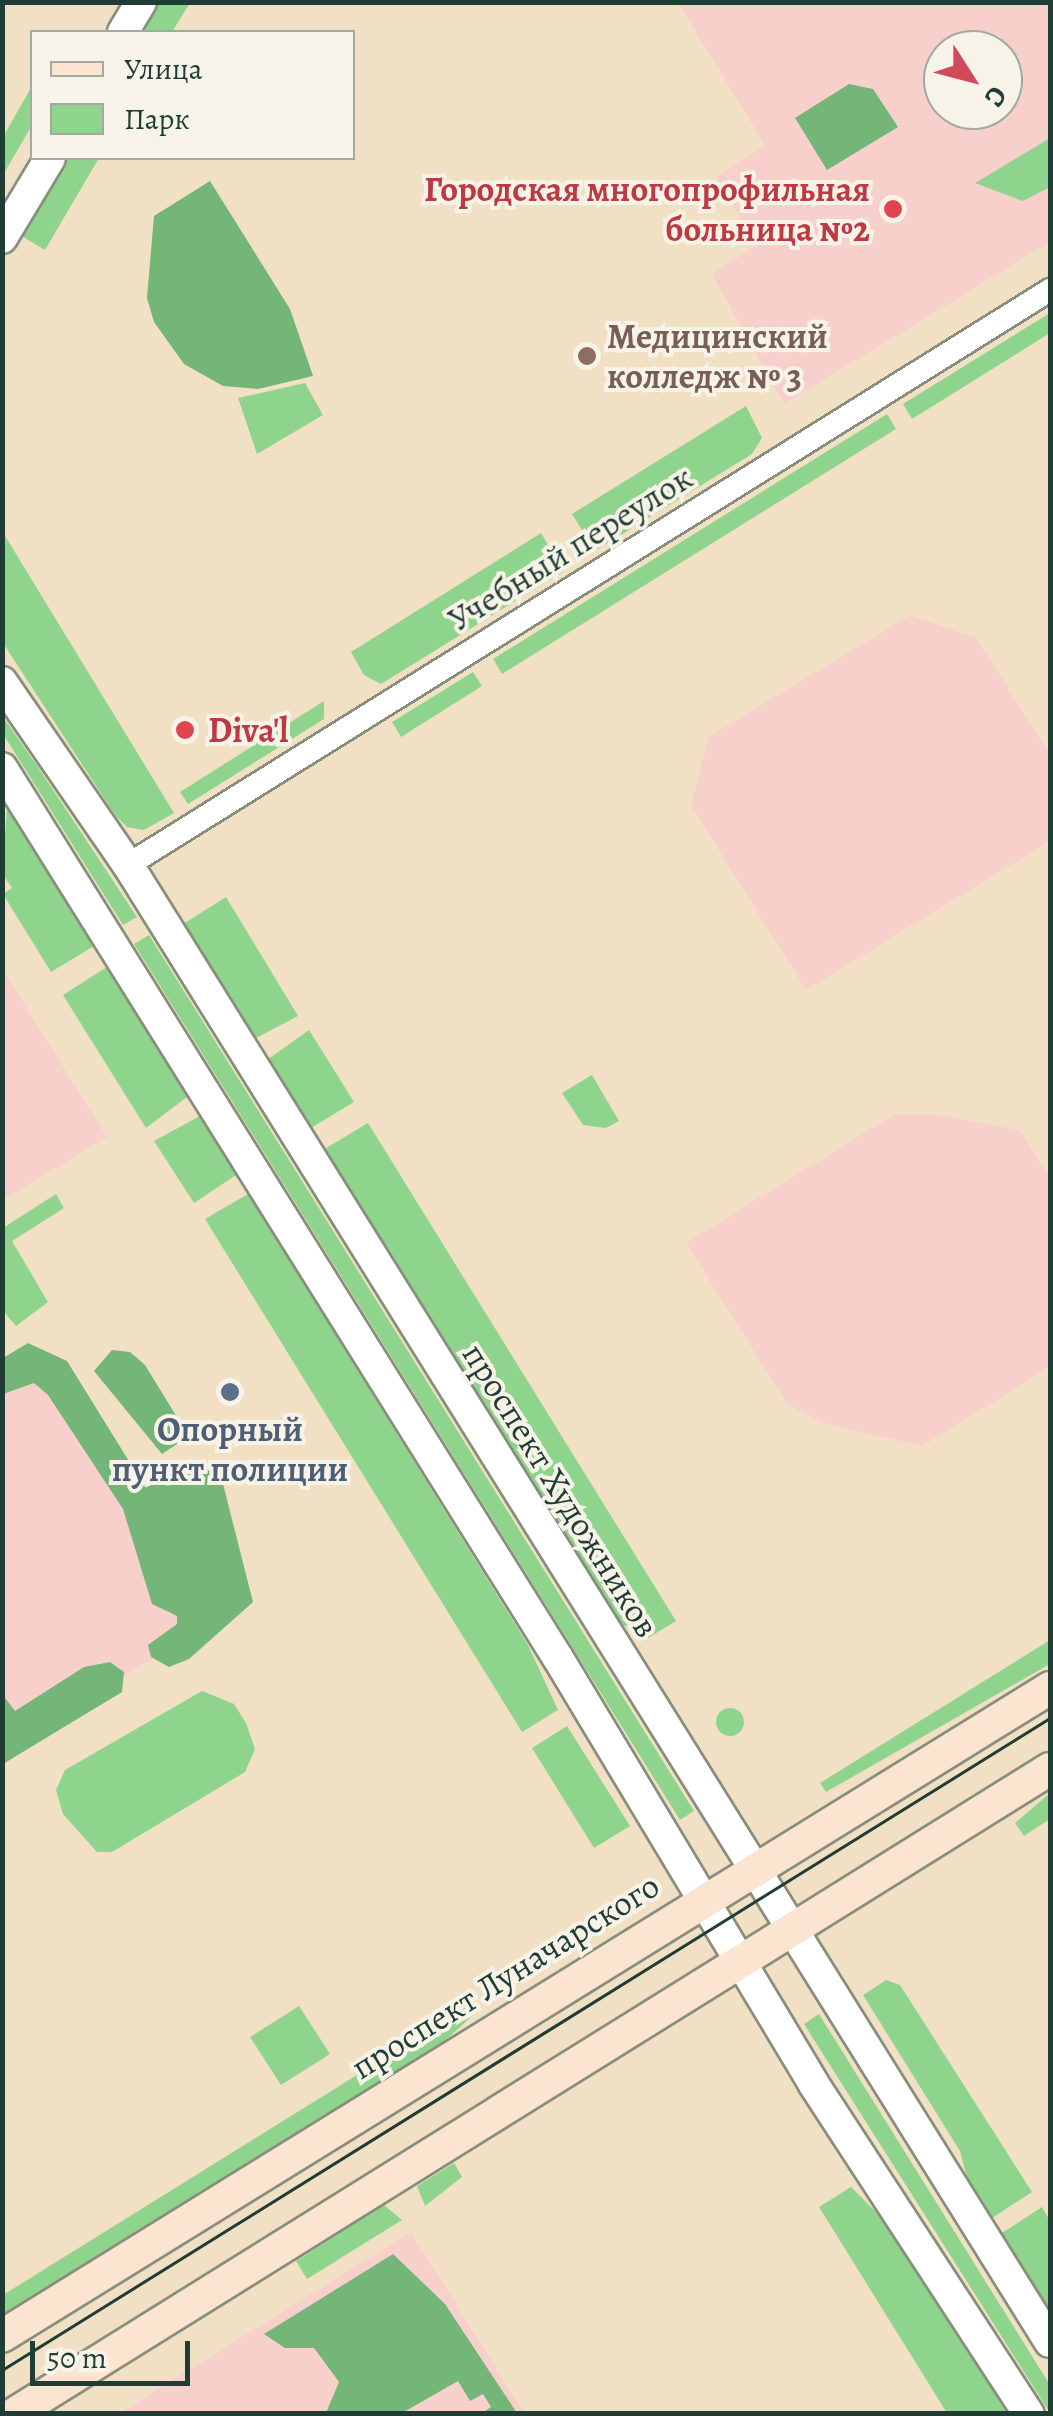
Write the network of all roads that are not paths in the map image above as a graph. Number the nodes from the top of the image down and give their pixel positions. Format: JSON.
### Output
{"nodes":[{"id":1,"x":120,"y":2,"type":"edge"},
{"id":2,"x":141,"y":2,"type":"edge"},
{"id":3,"x":103,"y":30,"type":"edge"},
{"id":4,"x":124,"y":30,"type":"edge"},
{"id":5,"x":30,"y":153,"type":"edge"},
{"id":6,"x":49,"y":160,"type":"edge"},
{"id":7,"x":2,"y":202,"type":"edge"},
{"id":8,"x":2,"y":238,"type":"edge"},
{"id":9,"x":1050,"y":290,"type":"edge"},
{"id":10,"x":2,"y":682,"type":"edge"},
{"id":11,"x":2,"y":768,"type":"edge"},
{"id":12,"x":128,"y":865,"type":"junction"},
{"id":13,"x":1050,"y":1688,"type":"edge"},
{"id":14,"x":1050,"y":1770,"type":"edge"},
{"id":15,"x":754,"y":1868,"type":"junction"},
{"id":16,"x":701,"y":1901,"type":"junction"},
{"id":17,"x":794,"y":1931,"type":"junction"},
{"id":18,"x":740,"y":1964,"type":"junction"},
{"id":19,"x":2,"y":2336,"type":"edge"},
{"id":20,"x":1050,"y":2342,"type":"edge"},
{"id":21,"x":14,"y":2414,"type":"edge"},
{"id":22,"x":1028,"y":2414,"type":"edge"}],
"edges":[{"from":1,"to":3,"type":"street"},
{"from":2,"to":4,"type":"street"},
{"from":5,"to":7,"type":"street"},
{"from":6,"to":8,"type":"street"},
{"from":9,"to":12,"type":"street","name":"Учебный переулок"},
{"from":10,"to":12,"type":"street","name":"проспект Художников"},
{"from":11,"to":16,"type":"street"},
{"from":12,"to":15,"type":"street","name":"проспект Художников"},
{"from":13,"to":15,"type":"main road","name":"проспект Луначарского"},
{"from":14,"to":17,"type":"main road"},
{"from":15,"to":16,"type":"main road","name":"проспект Луначарского"},
{"from":15,"to":17,"type":"street","name":"проспект Художников"},
{"from":16,"to":18,"type":"street"},
{"from":16,"to":19,"type":"main road","name":"проспект Луначарского"},
{"from":17,"to":18,"type":"main road"},
{"from":17,"to":20,"type":"street","name":"проспект Художников"},
{"from":18,"to":21,"type":"main road"},
{"from":18,"to":22,"type":"street"}]}
